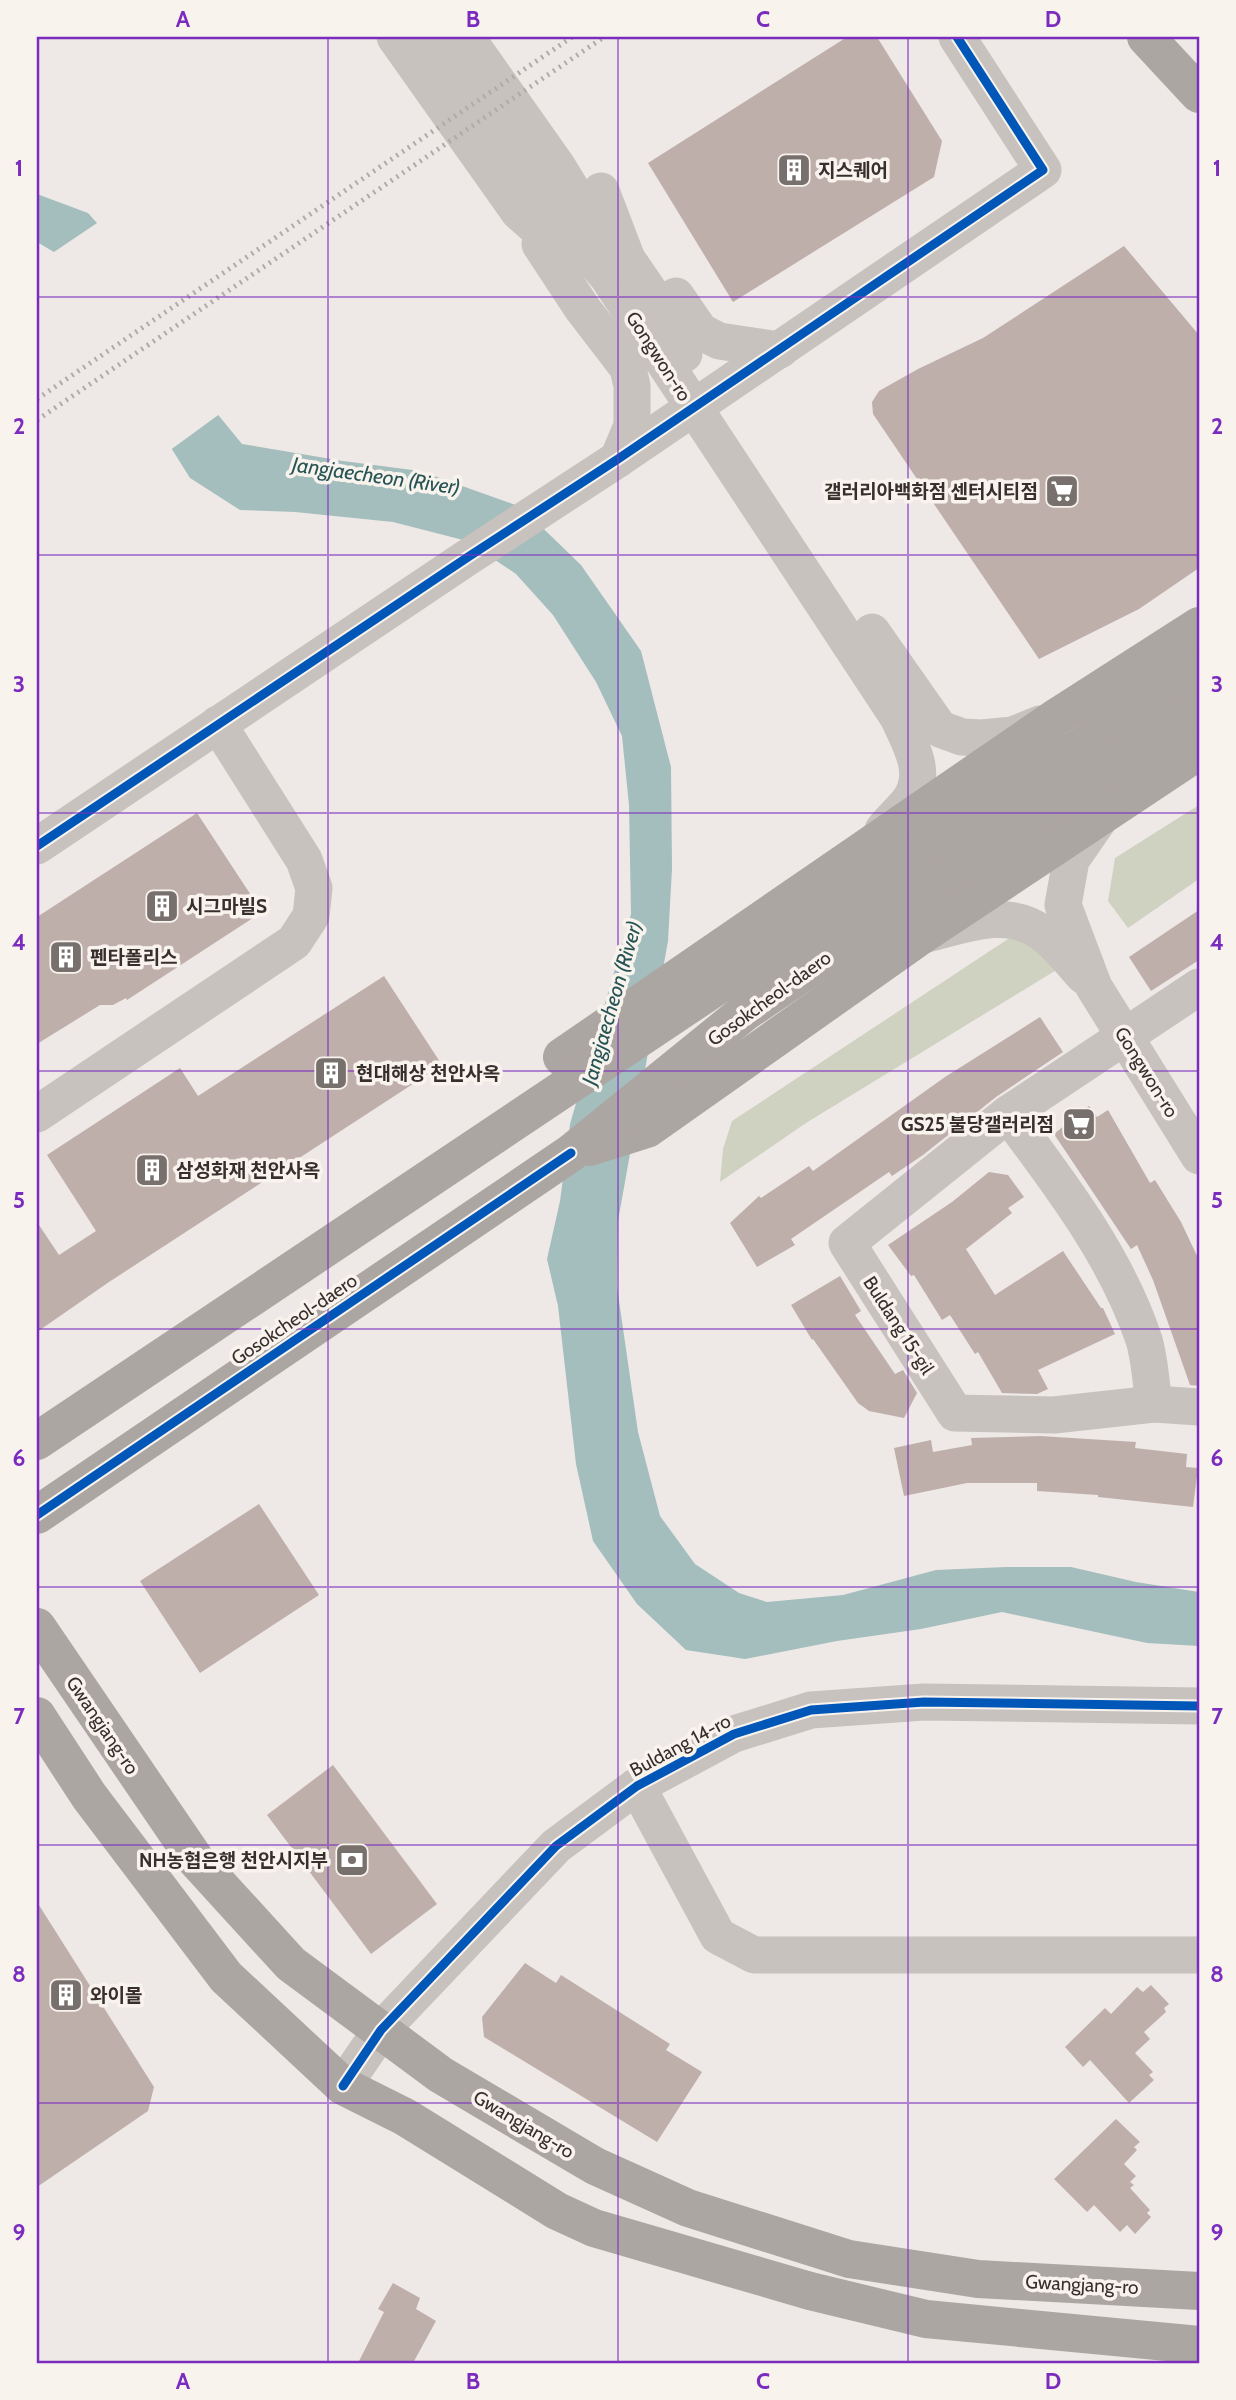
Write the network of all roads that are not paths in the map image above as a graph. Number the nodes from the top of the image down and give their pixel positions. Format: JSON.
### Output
{"nodes":[{"id":1,"x":395,"y":37,"type":"edge"},
{"id":2,"x":432,"y":37,"type":"edge"},
{"id":3,"x":466,"y":37,"type":"edge"},
{"id":4,"x":496,"y":37,"type":"edge"},
{"id":5,"x":957,"y":37,"type":"edge"},
{"id":6,"x":1146,"y":37,"type":"edge"},
{"id":7,"x":1199,"y":94,"type":"edge"},
{"id":8,"x":599,"y":185,"type":"junction"},
{"id":9,"x":519,"y":212,"type":"junction"},
{"id":10,"x":780,"y":350,"type":"junction"},
{"id":11,"x":671,"y":354,"type":"junction"},
{"id":12,"x":703,"y":402,"type":"junction"},
{"id":13,"x":618,"y":459,"type":"junction"},
{"id":14,"x":1199,"y":626,"type":"edge"},
{"id":15,"x":1199,"y":670,"type":"edge"},
{"id":16,"x":906,"y":705,"type":"junction"},
{"id":17,"x":1199,"y":708,"type":"edge"},
{"id":18,"x":1057,"y":717,"type":"junction"},
{"id":19,"x":218,"y":724,"type":"junction"},
{"id":20,"x":1199,"y":751,"type":"edge"},
{"id":21,"x":1102,"y":815,"type":"junction"},
{"id":22,"x":37,"y":846,"type":"edge"},
{"id":23,"x":869,"y":846,"type":"junction"},
{"id":24,"x":919,"y":937,"type":"junction"},
{"id":25,"x":1094,"y":987,"type":"junction"},
{"id":26,"x":1199,"y":987,"type":"edge"},
{"id":27,"x":1125,"y":1037,"type":"junction"},
{"id":28,"x":560,"y":1075,"type":"junction"},
{"id":29,"x":37,"y":1114,"type":"edge"},
{"id":30,"x":1008,"y":1114,"type":"junction"},
{"id":31,"x":571,"y":1153,"type":"junction"},
{"id":32,"x":1199,"y":1156,"type":"edge"},
{"id":33,"x":1154,"y":1404,"type":"junction"},
{"id":34,"x":1199,"y":1407,"type":"edge"},
{"id":35,"x":37,"y":1441,"type":"edge"},
{"id":36,"x":37,"y":1515,"type":"edge"},
{"id":37,"x":37,"y":1627,"type":"edge"},
{"id":38,"x":1199,"y":1706,"type":"edge"},
{"id":39,"x":37,"y":1716,"type":"edge"},
{"id":40,"x":637,"y":1786,"type":"junction"},
{"id":41,"x":1199,"y":1955,"type":"edge"},
{"id":42,"x":381,"y":2030,"type":"junction"},
{"id":43,"x":342,"y":2086,"type":"junction"},
{"id":44,"x":1199,"y":2291,"type":"edge"},
{"id":45,"x":1199,"y":2345,"type":"edge"}],
"edges":[{"from":1,"to":9,"type":"street"},
{"from":2,"to":11,"type":"street","name":"Gongwon-ro"},
{"from":3,"to":11,"type":"street","name":"Gongwon-ro"},
{"from":4,"to":8,"type":"street"},
{"from":5,"to":10,"type":"street"},
{"from":6,"to":7,"type":"main road"},
{"from":8,"to":10,"type":"street"},
{"from":8,"to":11,"type":"street"},
{"from":9,"to":11,"type":"street"},
{"from":9,"to":13,"type":"street"},
{"from":10,"to":12,"type":"street"},
{"from":11,"to":12,"type":"street","name":"Gongwon-ro"},
{"from":12,"to":13,"type":"street"},
{"from":12,"to":16,"type":"street","name":"Gongwon-ro"},
{"from":13,"to":19,"type":"street"},
{"from":14,"to":18,"type":"main road"},
{"from":15,"to":28,"type":"main road","name":"Gosokcheol-daero"},
{"from":16,"to":18,"type":"street"},
{"from":16,"to":23,"type":"street"},
{"from":17,"to":31,"type":"main road","name":"Gosokcheol-daero"},
{"from":18,"to":23,"type":"main road"},
{"from":19,"to":22,"type":"street"},
{"from":19,"to":29,"type":"street"},
{"from":20,"to":21,"type":"main road"},
{"from":21,"to":24,"type":"main road"},
{"from":21,"to":25,"type":"street"},
{"from":23,"to":28,"type":"main road"},
{"from":24,"to":25,"type":"street"},
{"from":24,"to":31,"type":"main road"},
{"from":25,"to":27,"type":"street","name":"Gongwon-ro"},
{"from":26,"to":27,"type":"street","name":"Buldang 15-gil"},
{"from":27,"to":30,"type":"street","name":"Buldang 15-gil"},
{"from":27,"to":32,"type":"street","name":"Gongwon-ro"},
{"from":28,"to":35,"type":"main road","name":"Gosokcheol-daero"},
{"from":30,"to":33,"type":"street"},
{"from":30,"to":33,"type":"street","name":"Buldang 15-gil"},
{"from":31,"to":36,"type":"main road","name":"Gosokcheol-daero"},
{"from":33,"to":34,"type":"street","name":"Buldang 15-gil"},
{"from":37,"to":42,"type":"main road","name":"Gwangjang-ro"},
{"from":38,"to":40,"type":"street","name":"Buldang 14-ro"},
{"from":39,"to":43,"type":"main road"},
{"from":40,"to":41,"type":"street"},
{"from":40,"to":42,"type":"street","name":"Buldang 14-ro"},
{"from":42,"to":43,"type":"street","name":"Buldang 14-ro"},
{"from":42,"to":44,"type":"main road","name":"Gwangjang-ro"},
{"from":43,"to":45,"type":"main road"}]}
